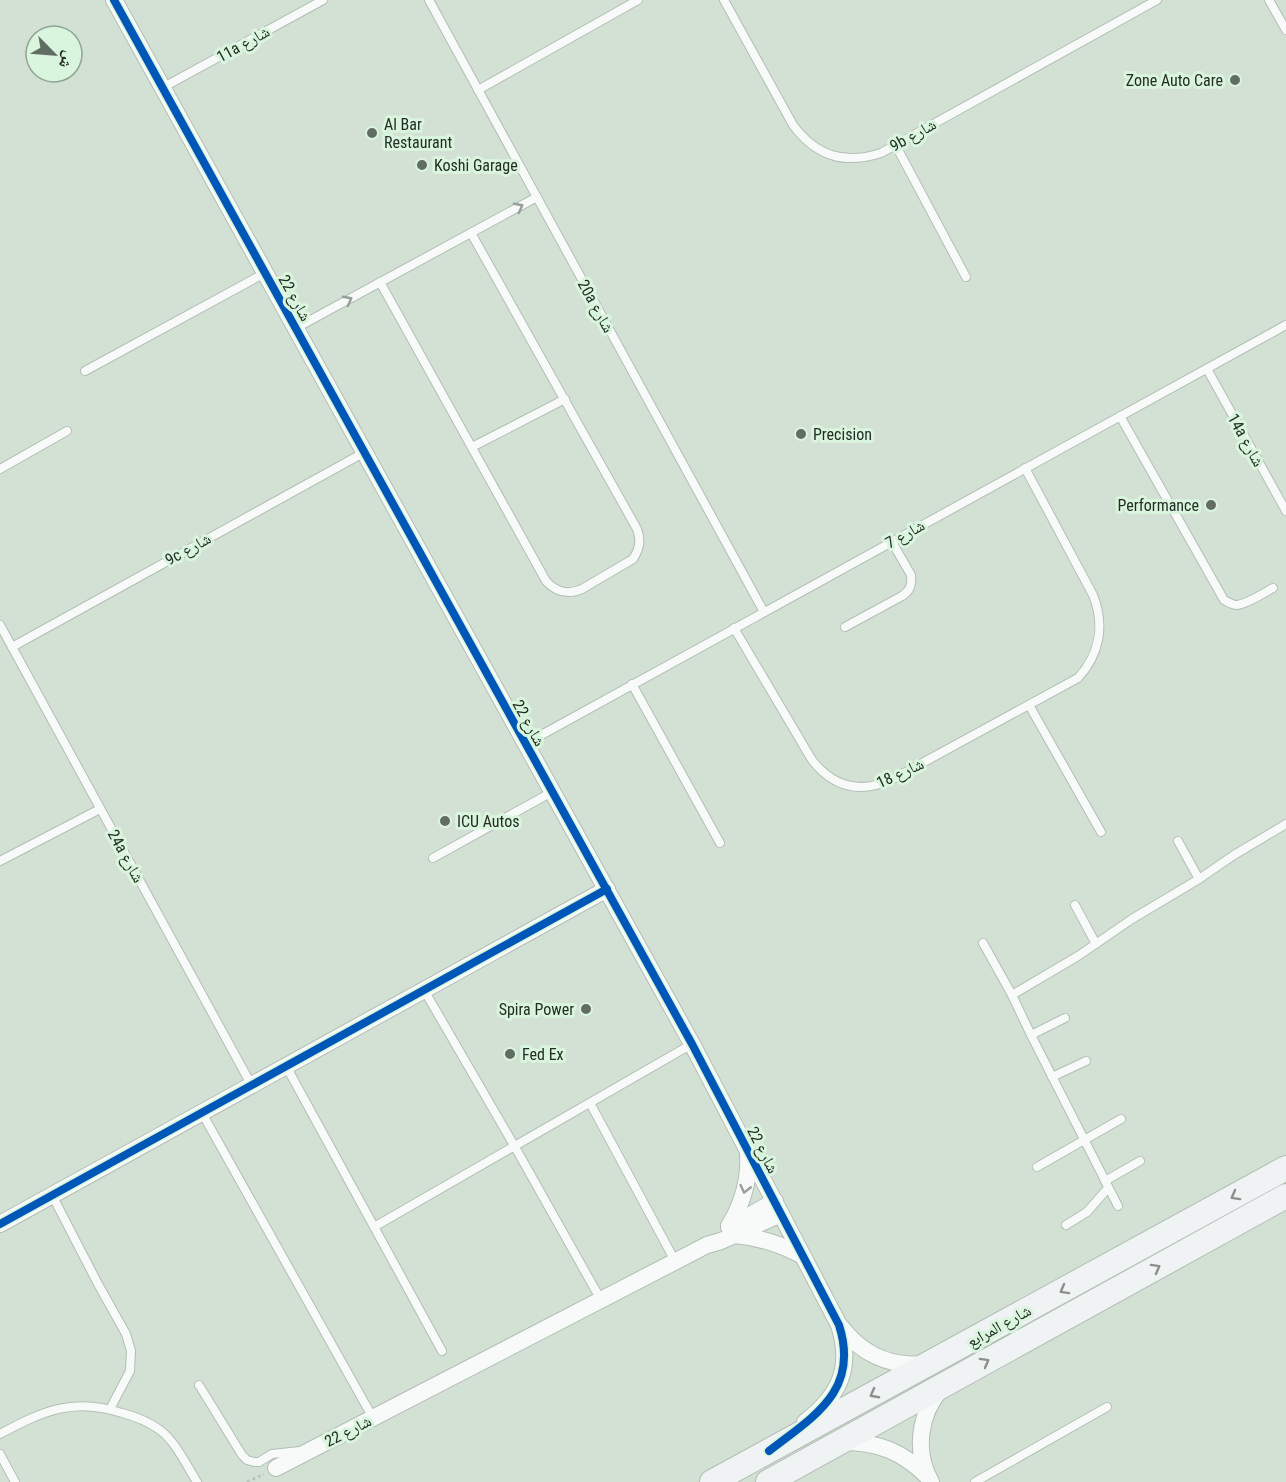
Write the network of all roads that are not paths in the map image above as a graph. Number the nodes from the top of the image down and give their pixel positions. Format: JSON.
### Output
{"nodes":[{"id":1,"x":114,"y":0,"type":"edge"},
{"id":2,"x":323,"y":0,"type":"edge"},
{"id":3,"x":429,"y":0,"type":"edge"},
{"id":4,"x":638,"y":0,"type":"edge"},
{"id":5,"x":724,"y":0,"type":"edge"},
{"id":6,"x":1157,"y":0,"type":"edge"},
{"id":7,"x":1269,"y":0,"type":"edge"},
{"id":8,"x":1286,"y":30,"type":"edge"},
{"id":9,"x":162,"y":88,"type":"junction"},
{"id":10,"x":478,"y":90,"type":"junction"},
{"id":11,"x":895,"y":144,"type":"junction"},
{"id":12,"x":537,"y":197,"type":"junction"},
{"id":13,"x":471,"y":233,"type":"junction"},
{"id":14,"x":265,"y":273,"type":"junction"},
{"id":15,"x":966,"y":277,"type":"dead end"},
{"id":16,"x":380,"y":282,"type":"junction"},
{"id":17,"x":1286,"y":325,"type":"edge"},
{"id":18,"x":296,"y":328,"type":"junction"},
{"id":19,"x":1207,"y":369,"type":"junction"},
{"id":20,"x":85,"y":371,"type":"dead end"},
{"id":21,"x":565,"y":399,"type":"junction"},
{"id":22,"x":1120,"y":416,"type":"junction"},
{"id":23,"x":67,"y":431,"type":"dead end"},
{"id":24,"x":472,"y":447,"type":"junction"},
{"id":25,"x":365,"y":452,"type":"junction"},
{"id":26,"x":1025,"y":468,"type":"junction"},
{"id":27,"x":0,"y":469,"type":"edge"},
{"id":28,"x":1286,"y":511,"type":"edge"},
{"id":29,"x":892,"y":542,"type":"junction"},
{"id":30,"x":1273,"y":588,"type":"dead end"},
{"id":31,"x":764,"y":612,"type":"junction"},
{"id":32,"x":0,"y":625,"type":"edge"},
{"id":33,"x":845,"y":627,"type":"dead end"},
{"id":34,"x":734,"y":628,"type":"junction"},
{"id":35,"x":12,"y":646,"type":"junction"},
{"id":36,"x":632,"y":684,"type":"junction"},
{"id":37,"x":1029,"y":705,"type":"junction"},
{"id":38,"x":525,"y":744,"type":"junction"},
{"id":39,"x":552,"y":792,"type":"junction"},
{"id":40,"x":100,"y":809,"type":"junction"},
{"id":41,"x":1286,"y":824,"type":"edge"},
{"id":42,"x":1101,"y":832,"type":"dead end"},
{"id":43,"x":1178,"y":841,"type":"dead end"},
{"id":44,"x":720,"y":843,"type":"dead end"},
{"id":45,"x":433,"y":858,"type":"dead end"},
{"id":46,"x":0,"y":861,"type":"edge"},
{"id":47,"x":1199,"y":879,"type":"junction"},
{"id":48,"x":607,"y":889,"type":"junction"},
{"id":49,"x":1075,"y":905,"type":"dead end"},
{"id":50,"x":983,"y":943,"type":"dead end"},
{"id":51,"x":1096,"y":944,"type":"junction"},
{"id":52,"x":424,"y":990,"type":"junction"},
{"id":53,"x":1012,"y":995,"type":"junction"},
{"id":54,"x":1065,"y":1018,"type":"dead end"},
{"id":55,"x":1031,"y":1035,"type":"junction"},
{"id":56,"x":692,"y":1044,"type":"junction"},
{"id":57,"x":1086,"y":1061,"type":"dead end"},
{"id":58,"x":286,"y":1066,"type":"junction"},
{"id":59,"x":1052,"y":1077,"type":"junction"},
{"id":60,"x":252,"y":1086,"type":"junction"},
{"id":61,"x":590,"y":1103,"type":"junction"},
{"id":62,"x":202,"y":1113,"type":"junction"},
{"id":63,"x":1121,"y":1119,"type":"dead end"},
{"id":64,"x":1084,"y":1140,"type":"junction"},
{"id":65,"x":515,"y":1146,"type":"junction"},
{"id":66,"x":748,"y":1148,"type":"junction"},
{"id":67,"x":1140,"y":1161,"type":"dead end"},
{"id":68,"x":1037,"y":1167,"type":"dead end"},
{"id":69,"x":1286,"y":1168,"type":"edge"},
{"id":70,"x":1107,"y":1184,"type":"junction"},
{"id":71,"x":52,"y":1195,"type":"junction"},
{"id":72,"x":1286,"y":1196,"type":"edge"},
{"id":73,"x":1118,"y":1206,"type":"dead end"},
{"id":74,"x":778,"y":1208,"type":"junction"},
{"id":75,"x":0,"y":1224,"type":"edge"},
{"id":76,"x":1066,"y":1225,"type":"dead end"},
{"id":77,"x":374,"y":1227,"type":"junction"},
{"id":78,"x":731,"y":1231,"type":"junction"},
{"id":79,"x":801,"y":1255,"type":"junction"},
{"id":80,"x":675,"y":1261,"type":"junction"},
{"id":81,"x":601,"y":1300,"type":"junction"},
{"id":82,"x":839,"y":1325,"type":"junction"},
{"id":83,"x":442,"y":1351,"type":"dead end"},
{"id":84,"x":932,"y":1363,"type":"junction"},
{"id":85,"x":946,"y":1384,"type":"junction"},
{"id":86,"x":199,"y":1385,"type":"dead end"},
{"id":87,"x":1107,"y":1407,"type":"dead end"},
{"id":88,"x":110,"y":1409,"type":"junction"},
{"id":89,"x":373,"y":1418,"type":"junction"},
{"id":90,"x":0,"y":1434,"type":"edge"},
{"id":91,"x":841,"y":1442,"type":"junction"},
{"id":92,"x":312,"y":1449,"type":"junction"},
{"id":93,"x":769,"y":1451,"type":"junction"},
{"id":94,"x":0,"y":1454,"type":"edge"},
{"id":95,"x":276,"y":1468,"type":"dead end"},
{"id":96,"x":929,"y":1480,"type":"edge"},
{"id":97,"x":15,"y":1482,"type":"edge"},
{"id":98,"x":197,"y":1482,"type":"edge"},
{"id":99,"x":712,"y":1482,"type":"edge"},
{"id":100,"x":768,"y":1482,"type":"edge"},
{"id":101,"x":975,"y":1482,"type":"edge"}],
"edges":[{"from":1,"to":9,"type":"street","name":"شارع 22"},
{"from":2,"to":9,"type":"lane","name":"11a شارع"},
{"from":3,"to":10,"type":"lane","name":"20a شارع"},
{"from":4,"to":10,"type":"lane"},
{"from":5,"to":11,"type":"lane","name":"9b شارع"},
{"from":6,"to":11,"type":"lane","name":"9b شارع"},
{"from":7,"to":8,"type":"lane"},
{"from":9,"to":14,"type":"street","name":"شارع 22"},
{"from":10,"to":12,"type":"lane","name":"20a شارع"},
{"from":11,"to":15,"type":"lane"},
{"from":13,"to":12,"type":"lane","one_way":true},
{"from":12,"to":31,"type":"lane","name":"20a شارع"},
{"from":13,"to":16,"type":"lane"},
{"from":13,"to":21,"type":"lane"},
{"from":14,"to":18,"type":"street","name":"شارع 22"},
{"from":14,"to":20,"type":"lane"},
{"from":18,"to":16,"type":"lane","one_way":true},
{"from":16,"to":24,"type":"lane"},
{"from":17,"to":19,"type":"lane","name":"شارع 7"},
{"from":18,"to":25,"type":"street","name":"شارع 22"},
{"from":19,"to":22,"type":"lane","name":"شارع 7"},
{"from":19,"to":28,"type":"lane","name":"14a شارع"},
{"from":21,"to":24,"type":"lane"},
{"from":21,"to":24,"type":"lane"},
{"from":22,"to":26,"type":"lane","name":"شارع 7"},
{"from":22,"to":30,"type":"lane"},
{"from":23,"to":27,"type":"lane"},
{"from":25,"to":35,"type":"lane","name":"9c شارع"},
{"from":25,"to":38,"type":"street","name":"شارع 22"},
{"from":26,"to":29,"type":"lane","name":"شارع 7"},
{"from":26,"to":37,"type":"lane","name":"شارع 18"},
{"from":29,"to":31,"type":"lane","name":"شارع 7"},
{"from":29,"to":33,"type":"lane"},
{"from":31,"to":34,"type":"lane","name":"شارع 7"},
{"from":32,"to":35,"type":"lane","name":"24a شارع"},
{"from":34,"to":36,"type":"lane","name":"شارع 7"},
{"from":34,"to":37,"type":"lane","name":"شارع 18"},
{"from":35,"to":40,"type":"lane","name":"24a شارع"},
{"from":36,"to":38,"type":"lane","name":"شارع 7"},
{"from":36,"to":44,"type":"lane"},
{"from":37,"to":42,"type":"lane"},
{"from":38,"to":39,"type":"street","name":"شارع 22"},
{"from":39,"to":45,"type":"lane"},
{"from":39,"to":48,"type":"street","name":"شارع 22"},
{"from":40,"to":46,"type":"lane"},
{"from":40,"to":60,"type":"lane","name":"24a شارع"},
{"from":41,"to":47,"type":"lane"},
{"from":43,"to":47,"type":"lane"},
{"from":47,"to":51,"type":"lane"},
{"from":48,"to":52,"type":"street"},
{"from":48,"to":56,"type":"street","name":"شارع 22"},
{"from":49,"to":51,"type":"lane"},
{"from":50,"to":53,"type":"lane"},
{"from":51,"to":53,"type":"lane"},
{"from":52,"to":58,"type":"street"},
{"from":52,"to":65,"type":"lane"},
{"from":53,"to":55,"type":"lane"},
{"from":54,"to":55,"type":"lane"},
{"from":55,"to":59,"type":"lane"},
{"from":56,"to":61,"type":"lane"},
{"from":56,"to":66,"type":"street","name":"شارع 22"},
{"from":57,"to":59,"type":"lane"},
{"from":58,"to":60,"type":"street"},
{"from":58,"to":77,"type":"lane"},
{"from":59,"to":64,"type":"lane"},
{"from":60,"to":62,"type":"street"},
{"from":61,"to":65,"type":"lane"},
{"from":61,"to":80,"type":"lane"},
{"from":62,"to":71,"type":"street"},
{"from":62,"to":89,"type":"lane"},
{"from":63,"to":64,"type":"lane"},
{"from":64,"to":68,"type":"lane"},
{"from":64,"to":70,"type":"lane"},
{"from":65,"to":77,"type":"lane"},
{"from":65,"to":81,"type":"lane"},
{"from":66,"to":74,"type":"street","name":"شارع 22"},
{"from":66,"to":78,"type":"street","name":"شارع 22","one_way":true},
{"from":67,"to":70,"type":"lane"},
{"from":69,"to":84,"type":"main road","name":"شارع المرابع","one_way":true},
{"from":70,"to":73,"type":"lane"},
{"from":70,"to":76,"type":"lane"},
{"from":71,"to":75,"type":"street"},
{"from":71,"to":88,"type":"lane"},
{"from":85,"to":72,"type":"main road","name":"شارع المرابع","one_way":true},
{"from":74,"to":78,"type":"street","name":"شارع 22"},
{"from":74,"to":79,"type":"street","name":"شارع 22"},
{"from":77,"to":83,"type":"lane"},
{"from":78,"to":79,"type":"street","name":"شارع 22"},
{"from":78,"to":80,"type":"street","name":"شارع 22"},
{"from":79,"to":82,"type":"street","name":"شارع 22"},
{"from":80,"to":81,"type":"street","name":"شارع 22"},
{"from":81,"to":89,"type":"street","name":"شارع 22"},
{"from":82,"to":84,"type":"street","name":"شارع 22"},
{"from":82,"to":93,"type":"street","name":"شارع 22"},
{"from":84,"to":93,"type":"main road","name":"شارع المرابع","one_way":true},
{"from":85,"to":91,"type":"main road","name":"شارع المرابع"},
{"from":85,"to":96,"type":"street"},
{"from":86,"to":92,"type":"lane"},
{"from":87,"to":101,"type":"lane"},
{"from":88,"to":90,"type":"lane"},
{"from":88,"to":98,"type":"lane"},
{"from":89,"to":92,"type":"street","name":"شارع 22"},
{"from":91,"to":96,"type":"street"},
{"from":91,"to":100,"type":"main road","name":"شارع المرابع"},
{"from":92,"to":95,"type":"street","name":"شارع 22"},
{"from":93,"to":99,"type":"main road","name":"شارع المرابع"},
{"from":94,"to":97,"type":"lane"}]}
